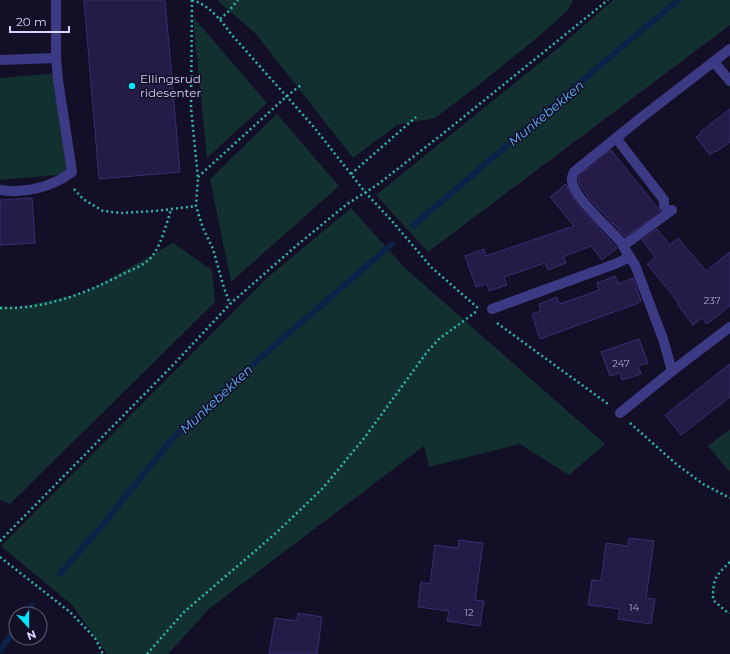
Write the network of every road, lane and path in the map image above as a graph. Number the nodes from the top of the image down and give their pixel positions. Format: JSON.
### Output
{"nodes":[{"id":1,"x":56,"y":0,"type":"edge"},
{"id":2,"x":192,"y":0,"type":"edge"},
{"id":3,"x":238,"y":0,"type":"edge"},
{"id":4,"x":608,"y":0,"type":"edge"},
{"id":5,"x":220,"y":19,"type":"junction"},
{"id":6,"x":730,"y":49,"type":"edge"},
{"id":7,"x":56,"y":58,"type":"junction"},
{"id":8,"x":0,"y":60,"type":"edge"},
{"id":9,"x":714,"y":62,"type":"junction"},
{"id":10,"x":730,"y":81,"type":"edge"},
{"id":11,"x":301,"y":85,"type":"dead end"},
{"id":12,"x":287,"y":96,"type":"junction"},
{"id":13,"x":416,"y":117,"type":"dead end"},
{"id":14,"x":616,"y":138,"type":"junction"},
{"id":15,"x":72,"y":172,"type":"junction"},
{"id":16,"x":351,"y":174,"type":"junction"},
{"id":17,"x":198,"y":178,"type":"junction"},
{"id":18,"x":0,"y":190,"type":"edge"},
{"id":19,"x":365,"y":192,"type":"junction"},
{"id":20,"x":196,"y":206,"type":"junction"},
{"id":21,"x":172,"y":210,"type":"junction"},
{"id":22,"x":623,"y":246,"type":"junction"},
{"id":23,"x":630,"y":257,"type":"junction"},
{"id":24,"x":230,"y":304,"type":"junction"},
{"id":25,"x":0,"y":308,"type":"edge"},
{"id":26,"x":492,"y":309,"type":"dead end"},
{"id":27,"x":479,"y":310,"type":"dead end"},
{"id":28,"x":730,"y":327,"type":"edge"},
{"id":29,"x":672,"y":371,"type":"junction"},
{"id":30,"x":620,"y":414,"type":"joint"},
{"id":31,"x":730,"y":498,"type":"edge"},
{"id":32,"x":0,"y":541,"type":"edge"},
{"id":33,"x":0,"y":557,"type":"edge"},
{"id":34,"x":730,"y":562,"type":"edge"},
{"id":35,"x":730,"y":613,"type":"edge"},
{"id":36,"x":103,"y":654,"type":"edge"},
{"id":37,"x":147,"y":654,"type":"edge"}],
"edges":[{"from":1,"to":7,"type":"lane"},
{"from":2,"to":5,"type":"path"},
{"from":2,"to":17,"type":"path"},
{"from":3,"to":5,"type":"path"},
{"from":4,"to":19,"type":"path"},
{"from":5,"to":12,"type":"path"},
{"from":6,"to":9,"type":"lane"},
{"from":7,"to":8,"type":"lane"},
{"from":7,"to":15,"type":"lane"},
{"from":9,"to":10,"type":"lane"},
{"from":9,"to":14,"type":"lane"},
{"from":11,"to":12,"type":"path"},
{"from":12,"to":16,"type":"path"},
{"from":12,"to":17,"type":"path"},
{"from":13,"to":16,"type":"path"},
{"from":14,"to":22,"type":"lane"},
{"from":14,"to":22,"type":"lane"},
{"from":15,"to":18,"type":"lane"},
{"from":15,"to":21,"type":"path"},
{"from":16,"to":19,"type":"path"},
{"from":17,"to":20,"type":"path"},
{"from":19,"to":24,"type":"path"},
{"from":20,"to":21,"type":"path"},
{"from":20,"to":24,"type":"path"},
{"from":21,"to":25,"type":"path"},
{"from":22,"to":23,"type":"lane"},
{"from":23,"to":26,"type":"lane"},
{"from":23,"to":29,"type":"lane"},
{"from":24,"to":32,"type":"path"},
{"from":27,"to":37,"type":"path"},
{"from":28,"to":29,"type":"lane"},
{"from":29,"to":30,"type":"lane"},
{"from":30,"to":31,"type":"path"},
{"from":33,"to":36,"type":"path"},
{"from":34,"to":35,"type":"path"}]}
